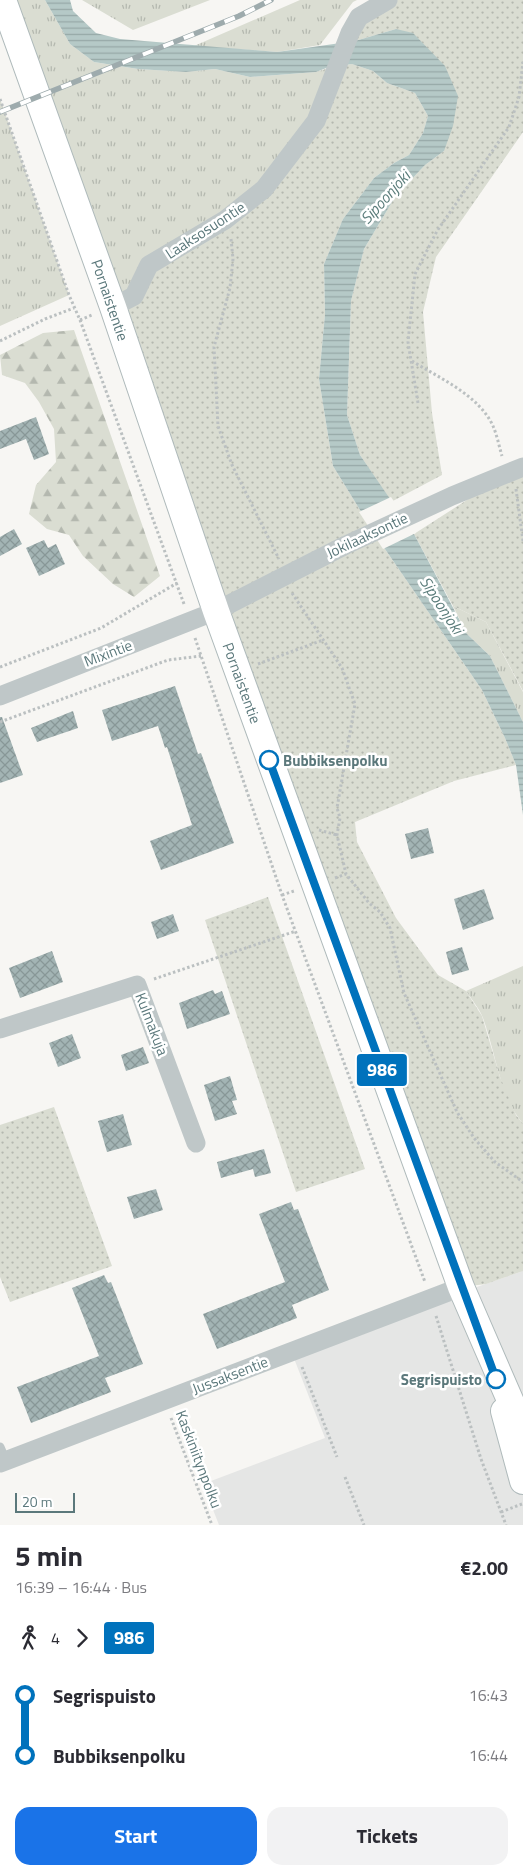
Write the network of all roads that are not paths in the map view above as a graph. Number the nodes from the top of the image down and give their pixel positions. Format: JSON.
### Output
{"nodes":[{"id":1,"x":3,"y":0,"type":"edge"},
{"id":2,"x":388,"y":0,"type":"edge"},
{"id":3,"x":113,"y":307,"type":"junction"},
{"id":4,"x":523,"y":467,"type":"edge"},
{"id":5,"x":216,"y":611,"type":"junction"},
{"id":6,"x":0,"y":696,"type":"edge"},
{"id":7,"x":0,"y":1029,"type":"edge"},
{"id":8,"x":196,"y":1143,"type":"dead end"},
{"id":9,"x":461,"y":1287,"type":"junction"},
{"id":10,"x":492,"y":1362,"type":"junction"},
{"id":11,"x":523,"y":1430,"type":"edge"},
{"id":12,"x":2,"y":1457,"type":"edge"},
{"id":13,"x":523,"y":1481,"type":"edge"}],
"edges":[{"from":1,"to":3,"type":"street","name":"Pornaistentie"},
{"from":2,"to":3,"type":"street","name":"Laaksosuontie"},
{"from":3,"to":5,"type":"street","name":"Pornaistentie"},
{"from":4,"to":5,"type":"street","name":"Jokilaaksontie"},
{"from":5,"to":6,"type":"street","name":"Mixintie"},
{"from":5,"to":9,"type":"street","name":"Pornaistentie"},
{"from":7,"to":8,"type":"street","name":"Kulmakuja"},
{"from":9,"to":10,"type":"street","name":"Pornaistentie"},
{"from":9,"to":12,"type":"street","name":"Jussaksentie"},
{"from":10,"to":11,"type":"street","name":"Pornaistentie"},
{"from":10,"to":13,"type":"street","name":"Pornaistentie"}]}
